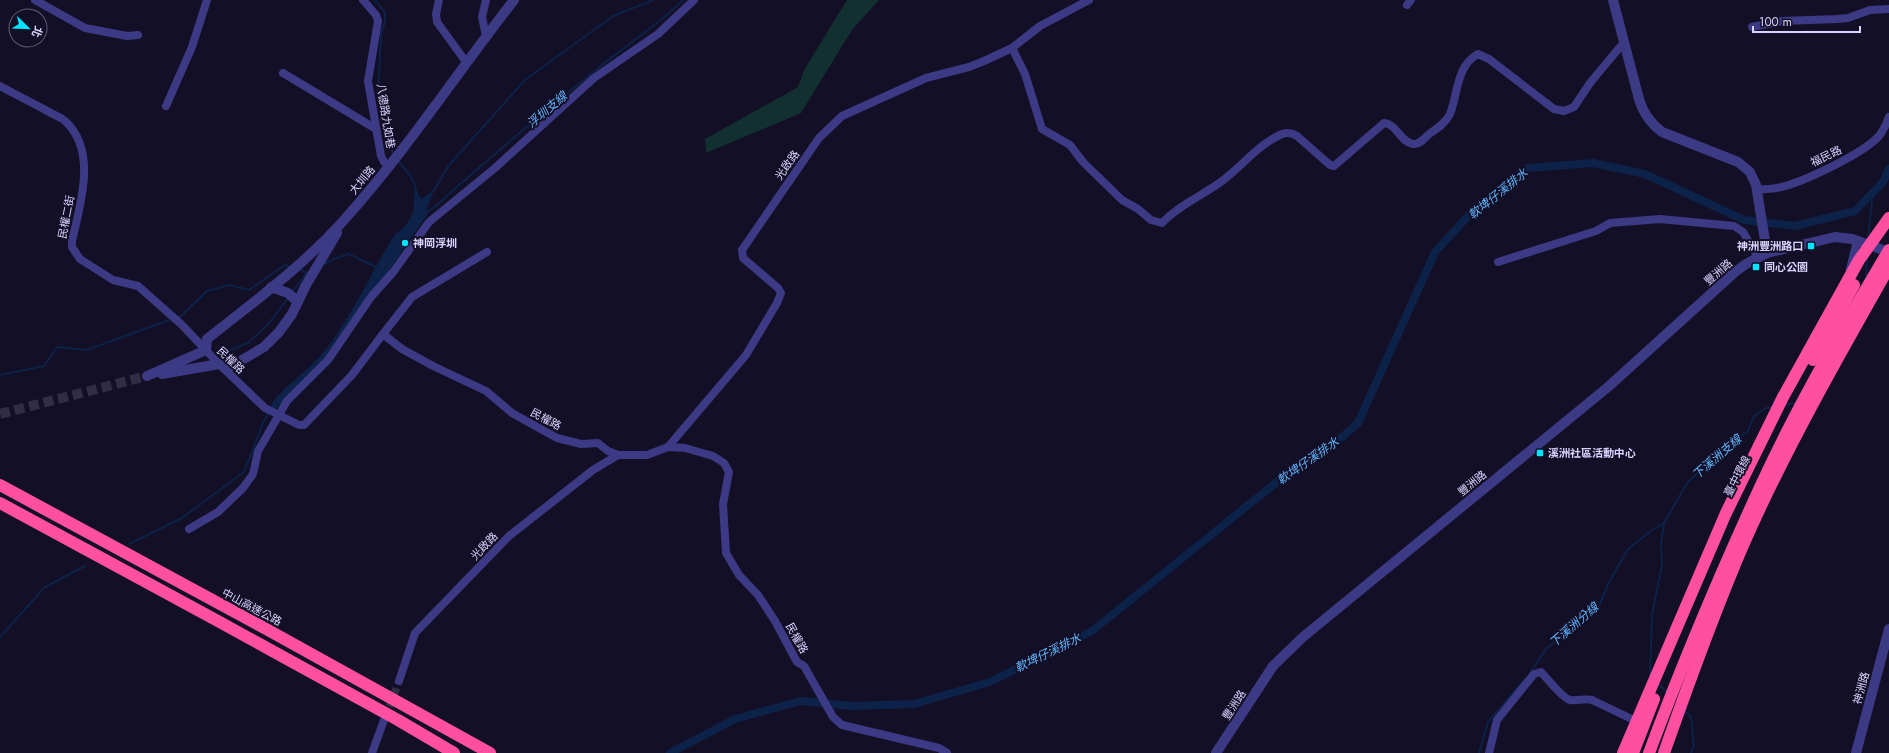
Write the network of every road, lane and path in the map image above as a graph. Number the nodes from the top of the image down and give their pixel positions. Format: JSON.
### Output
{"nodes":[{"id":1,"x":35,"y":0,"type":"edge"},
{"id":2,"x":207,"y":0,"type":"edge"},
{"id":3,"x":363,"y":0,"type":"edge"},
{"id":4,"x":439,"y":0,"type":"edge"},
{"id":5,"x":486,"y":0,"type":"edge"},
{"id":6,"x":514,"y":0,"type":"edge"},
{"id":7,"x":694,"y":0,"type":"edge"},
{"id":8,"x":1089,"y":0,"type":"edge"},
{"id":9,"x":1613,"y":0,"type":"edge"},
{"id":10,"x":1889,"y":9,"type":"edge"},
{"id":11,"x":1752,"y":27,"type":"dead end"},
{"id":12,"x":138,"y":35,"type":"dead end"},
{"id":13,"x":486,"y":36,"type":"junction"},
{"id":14,"x":1624,"y":46,"type":"junction"},
{"id":15,"x":1012,"y":48,"type":"junction"},
{"id":16,"x":466,"y":62,"type":"junction"},
{"id":17,"x":283,"y":73,"type":"dead end"},
{"id":18,"x":0,"y":86,"type":"edge"},
{"id":19,"x":166,"y":106,"type":"dead end"},
{"id":20,"x":1889,"y":117,"type":"edge"},
{"id":21,"x":376,"y":129,"type":"junction"},
{"id":22,"x":391,"y":164,"type":"junction"},
{"id":23,"x":1757,"y":193,"type":"junction"},
{"id":24,"x":1889,"y":218,"type":"edge"},
{"id":25,"x":344,"y":221,"type":"junction"},
{"id":26,"x":1889,"y":223,"type":"edge"},
{"id":27,"x":1857,"y":241,"type":"junction"},
{"id":28,"x":1763,"y":251,"type":"junction"},
{"id":29,"x":1889,"y":251,"type":"edge"},
{"id":30,"x":486,"y":252,"type":"dead end"},
{"id":31,"x":1498,"y":262,"type":"dead end"},
{"id":32,"x":1889,"y":267,"type":"edge"},
{"id":33,"x":271,"y":287,"type":"junction"},
{"id":34,"x":293,"y":298,"type":"junction"},
{"id":35,"x":383,"y":334,"type":"junction"},
{"id":36,"x":206,"y":350,"type":"junction"},
{"id":37,"x":219,"y":364,"type":"junction"},
{"id":38,"x":277,"y":414,"type":"junction"},
{"id":39,"x":668,"y":447,"type":"junction"},
{"id":40,"x":618,"y":455,"type":"junction"},
{"id":41,"x":0,"y":485,"type":"edge"},
{"id":42,"x":0,"y":503,"type":"edge"},
{"id":43,"x":189,"y":529,"type":"dead end"},
{"id":44,"x":1889,"y":629,"type":"edge"},
{"id":45,"x":399,"y":681,"type":"tunnel mouth"},
{"id":46,"x":384,"y":720,"type":"tunnel mouth"},
{"id":47,"x":1638,"y":722,"type":"junction"},
{"id":48,"x":372,"y":753,"type":"edge"},
{"id":49,"x":454,"y":753,"type":"edge"},
{"id":50,"x":490,"y":753,"type":"edge"},
{"id":51,"x":947,"y":753,"type":"edge"},
{"id":52,"x":1216,"y":753,"type":"edge"},
{"id":53,"x":1489,"y":753,"type":"edge"},
{"id":54,"x":1624,"y":753,"type":"edge"},
{"id":55,"x":1633,"y":753,"type":"edge"},
{"id":56,"x":1649,"y":753,"type":"edge"},
{"id":57,"x":1664,"y":753,"type":"edge"},
{"id":58,"x":1856,"y":753,"type":"edge"}],
"edges":[{"from":1,"to":12,"type":"street"},
{"from":2,"to":19,"type":"street"},
{"from":3,"to":21,"type":"street","name":"八德路九如巷"},
{"from":4,"to":16,"type":"street"},
{"from":5,"to":13,"type":"street"},
{"from":6,"to":13,"type":"street","name":"大圳路"},
{"from":7,"to":38,"type":"street"},
{"from":8,"to":15,"type":"street","name":"光啟路"},
{"from":9,"to":14,"type":"street"},
{"from":10,"to":11,"type":"street"},
{"from":13,"to":16,"type":"street","name":"大圳路"},
{"from":14,"to":15,"type":"street"},
{"from":14,"to":23,"type":"street"},
{"from":15,"to":39,"type":"street","name":"光啟路"},
{"from":16,"to":22,"type":"street","name":"大圳路"},
{"from":17,"to":21,"type":"street"},
{"from":18,"to":36,"type":"street","name":"民權二街"},
{"from":20,"to":23,"type":"street","name":"福民路"},
{"from":21,"to":22,"type":"street","name":"八德路九如巷"},
{"from":22,"to":25,"type":"street","name":"大圳路"},
{"from":23,"to":28,"type":"street"},
{"from":24,"to":54,"type":"highway","bridge":true},
{"from":25,"to":33,"type":"street","name":"大圳路"},
{"from":25,"to":34,"type":"street"},
{"from":26,"to":55,"type":"highway","name":"臺中環線","bridge":true},
{"from":27,"to":28,"type":"street"},
{"from":27,"to":29,"type":"street"},
{"from":27,"to":47,"type":"street","bridge":true},
{"from":28,"to":31,"type":"street"},
{"from":28,"to":52,"type":"street","name":"豐洲路"},
{"from":29,"to":56,"type":"highway","bridge":true},
{"from":30,"to":35,"type":"street"},
{"from":32,"to":57,"type":"highway"},
{"from":33,"to":34,"type":"street"},
{"from":33,"to":36,"type":"street","name":"大圳路"},
{"from":34,"to":37,"type":"street"},
{"from":35,"to":38,"type":"street","name":"民權路"},
{"from":35,"to":40,"type":"street","name":"民權路"},
{"from":36,"to":37,"type":"street","name":"民權路"},
{"from":36,"to":37,"type":"street"},
{"from":37,"to":38,"type":"street","name":"民權路"},
{"from":38,"to":43,"type":"street"},
{"from":39,"to":40,"type":"street","name":"民權路"},
{"from":39,"to":51,"type":"street","name":"民權路"},
{"from":40,"to":45,"type":"street","name":"光啟路"},
{"from":41,"to":50,"type":"highway","name":"中山高速公路"},
{"from":42,"to":49,"type":"highway"},
{"from":44,"to":58,"type":"street","name":"神洲路"},
{"from":46,"to":48,"type":"street"},
{"from":47,"to":53,"type":"street"},
{"from":47,"to":54,"type":"street"}]}
